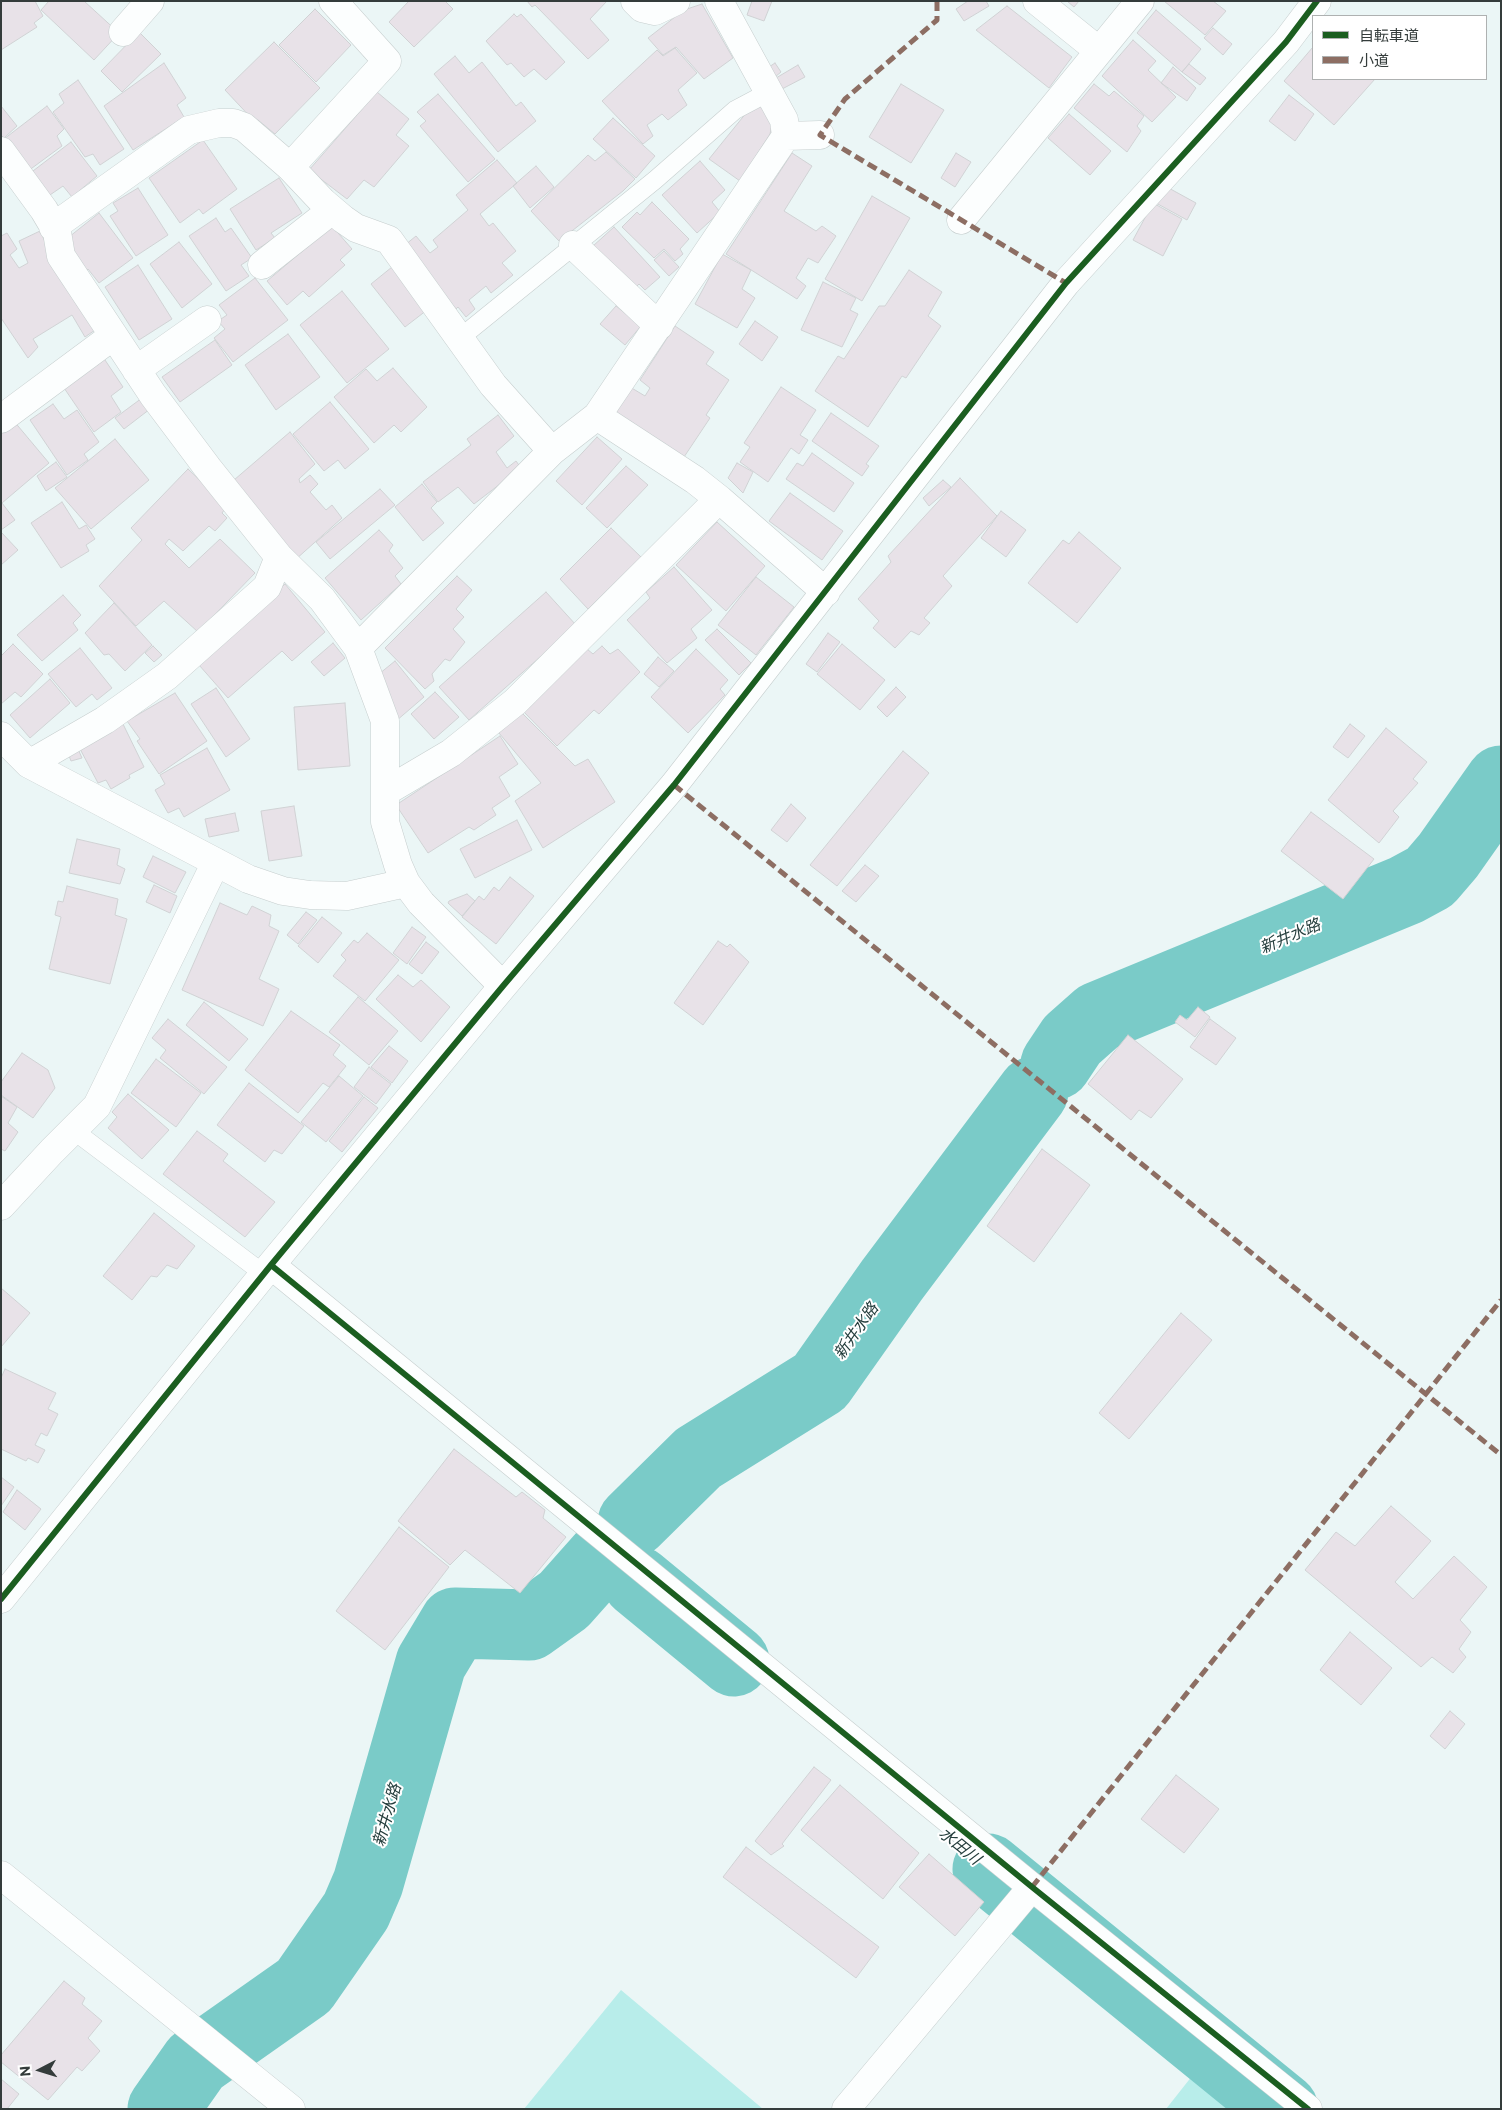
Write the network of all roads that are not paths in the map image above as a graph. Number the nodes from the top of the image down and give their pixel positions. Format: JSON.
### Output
{"nodes":[{"id":1,"x":150,"y":1,"type":"edge"},
{"id":2,"x":333,"y":1,"type":"edge"},
{"id":3,"x":634,"y":1,"type":"edge"},
{"id":4,"x":676,"y":1,"type":"edge"},
{"id":5,"x":719,"y":1,"type":"edge"},
{"id":6,"x":1037,"y":1,"type":"edge"},
{"id":7,"x":1140,"y":1,"type":"edge"},
{"id":8,"x":1317,"y":1,"type":"edge"},
{"id":9,"x":124,"y":32,"type":"dead end"},
{"id":10,"x":1099,"y":51,"type":"junction"},
{"id":11,"x":769,"y":92,"type":"junction"},
{"id":12,"x":820,"y":135,"type":"dead end"},
{"id":13,"x":786,"y":136,"type":"junction"},
{"id":14,"x":1,"y":151,"type":"edge"},
{"id":15,"x":290,"y":167,"type":"junction"},
{"id":16,"x":332,"y":210,"type":"junction"},
{"id":17,"x":961,"y":220,"type":"dead end"},
{"id":18,"x":53,"y":226,"type":"junction"},
{"id":19,"x":573,"y":245,"type":"junction"},
{"id":20,"x":262,"y":265,"type":"dead end"},
{"id":21,"x":206,"y":320,"type":"dead end"},
{"id":22,"x":659,"y":326,"type":"junction"},
{"id":23,"x":113,"y":336,"type":"junction"},
{"id":24,"x":460,"y":338,"type":"junction"},
{"id":25,"x":136,"y":370,"type":"junction"},
{"id":26,"x":597,"y":416,"type":"junction"},
{"id":27,"x":1,"y":420,"type":"edge"},
{"id":28,"x":552,"y":451,"type":"junction"},
{"id":29,"x":719,"y":499,"type":"junction"},
{"id":30,"x":279,"y":557,"type":"junction"},
{"id":31,"x":826,"y":592,"type":"junction"},
{"id":32,"x":358,"y":648,"type":"junction"},
{"id":33,"x":1,"y":736,"type":"edge"},
{"id":34,"x":30,"y":764,"type":"junction"},
{"id":35,"x":386,"y":792,"type":"junction"},
{"id":36,"x":216,"y":862,"type":"junction"},
{"id":37,"x":406,"y":883,"type":"junction"},
{"id":38,"x":503,"y":986,"type":"junction"},
{"id":39,"x":73,"y":1130,"type":"junction"},
{"id":40,"x":7,"y":1191,"type":"edge"},
{"id":41,"x":268,"y":1270,"type":"junction"},
{"id":42,"x":1,"y":1599,"type":"edge"},
{"id":43,"x":1,"y":1875,"type":"edge"},
{"id":44,"x":1032,"y":1887,"type":"junction"},
{"id":45,"x":291,"y":2109,"type":"edge"},
{"id":46,"x":846,"y":2109,"type":"edge"},
{"id":47,"x":1308,"y":2109,"type":"edge"}],
"edges":[{"from":1,"to":9,"type":"street"},
{"from":2,"to":15,"type":"street"},
{"from":3,"to":4,"type":"street"},
{"from":5,"to":11,"type":"street"},
{"from":6,"to":10,"type":"street"},
{"from":7,"to":10,"type":"street"},
{"from":8,"to":31,"type":"street"},
{"from":10,"to":17,"type":"street"},
{"from":11,"to":13,"type":"street"},
{"from":11,"to":19,"type":"lane"},
{"from":12,"to":13,"type":"street"},
{"from":13,"to":22,"type":"street"},
{"from":14,"to":18,"type":"street"},
{"from":15,"to":16,"type":"street"},
{"from":15,"to":18,"type":"street"},
{"from":16,"to":20,"type":"street"},
{"from":16,"to":24,"type":"street"},
{"from":18,"to":23,"type":"street"},
{"from":19,"to":22,"type":"street"},
{"from":19,"to":24,"type":"lane"},
{"from":21,"to":25,"type":"street"},
{"from":22,"to":26,"type":"street"},
{"from":23,"to":25,"type":"street"},
{"from":23,"to":27,"type":"street"},
{"from":24,"to":28,"type":"street"},
{"from":25,"to":30,"type":"street"},
{"from":26,"to":28,"type":"street"},
{"from":26,"to":29,"type":"street"},
{"from":28,"to":32,"type":"street"},
{"from":29,"to":31,"type":"street"},
{"from":29,"to":35,"type":"street"},
{"from":30,"to":32,"type":"street"},
{"from":30,"to":34,"type":"street"},
{"from":31,"to":38,"type":"street"},
{"from":32,"to":35,"type":"street"},
{"from":33,"to":34,"type":"street"},
{"from":34,"to":36,"type":"street"},
{"from":35,"to":37,"type":"street"},
{"from":36,"to":37,"type":"street"},
{"from":36,"to":39,"type":"street"},
{"from":37,"to":38,"type":"street"},
{"from":38,"to":41,"type":"street"},
{"from":39,"to":40,"type":"street"},
{"from":39,"to":41,"type":"lane"},
{"from":41,"to":42,"type":"street"},
{"from":41,"to":44,"type":"street"},
{"from":43,"to":45,"type":"street"},
{"from":44,"to":46,"type":"street"},
{"from":44,"to":47,"type":"street"}]}
